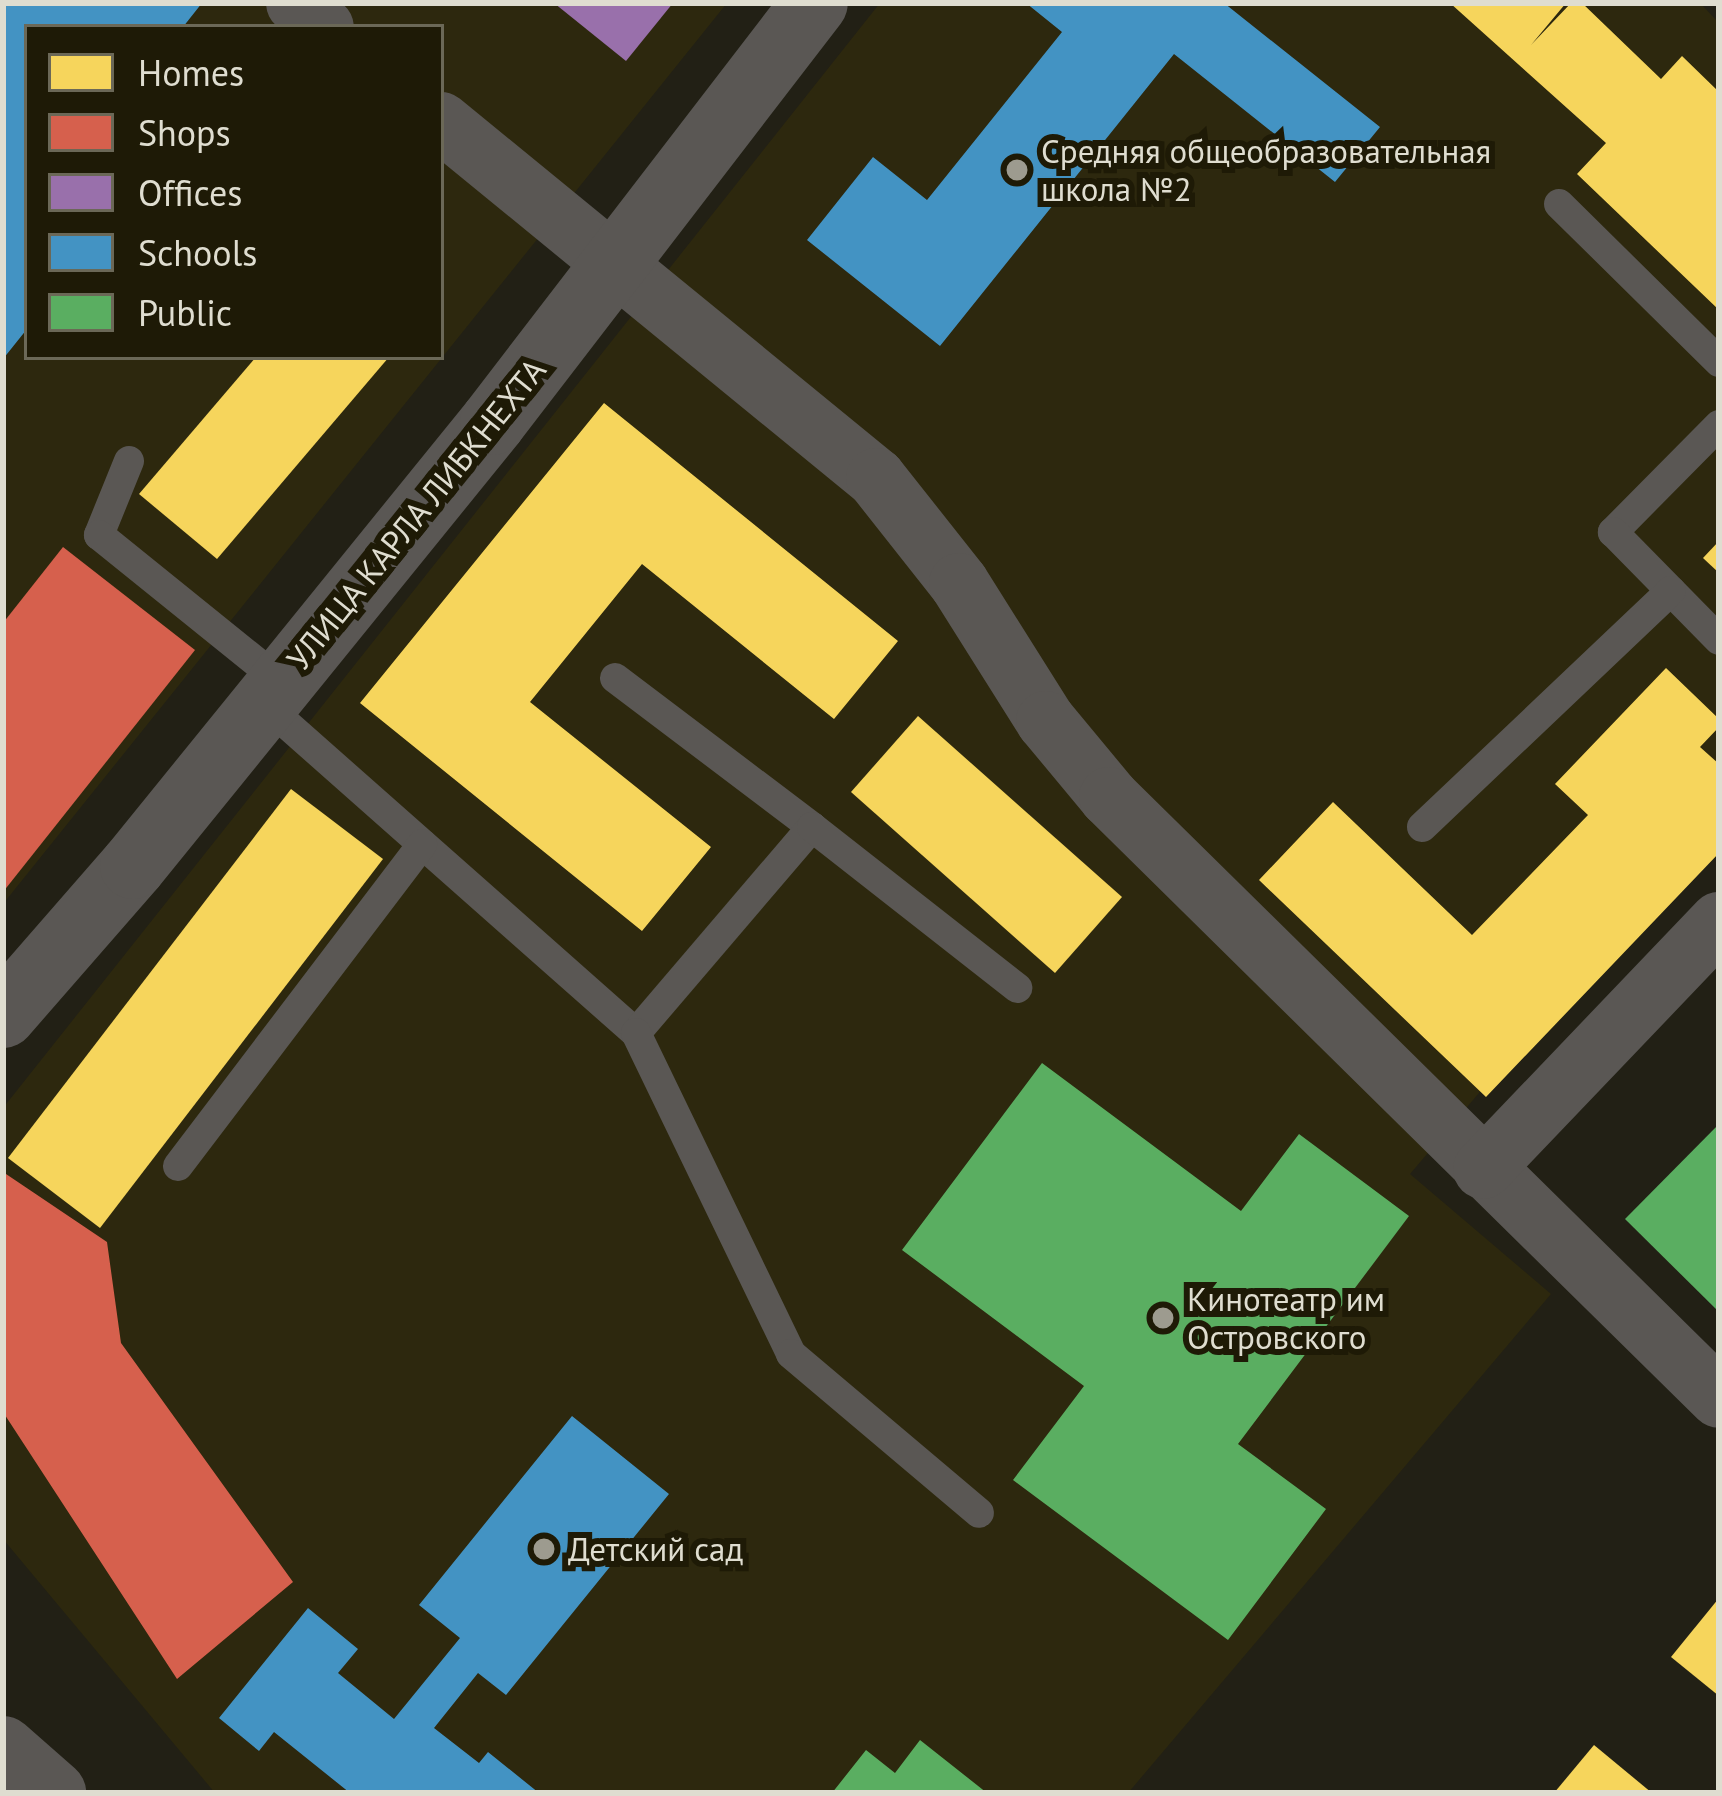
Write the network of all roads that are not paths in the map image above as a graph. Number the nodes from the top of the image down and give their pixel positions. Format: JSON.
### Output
{"nodes":[{"id":1,"x":296,"y":3,"type":"edge"},
{"id":2,"x":815,"y":3,"type":"edge"},
{"id":3,"x":320,"y":24,"type":"edge"},
{"id":4,"x":444,"y":124,"type":"edge"},
{"id":5,"x":1559,"y":204,"type":"dead end"},
{"id":6,"x":615,"y":265,"type":"junction"},
{"id":7,"x":1719,"y":362,"type":"edge"},
{"id":8,"x":1719,"y":425,"type":"edge"},
{"id":9,"x":129,"y":461,"type":"dead end"},
{"id":10,"x":1671,"y":591,"type":"junction"},
{"id":11,"x":1719,"y":640,"type":"edge"},
{"id":12,"x":615,"y":678,"type":"dead end"},
{"id":13,"x":272,"y":693,"type":"junction"},
{"id":14,"x":812,"y":827,"type":"junction"},
{"id":15,"x":1422,"y":827,"type":"dead end"},
{"id":16,"x":422,"y":844,"type":"junction"},
{"id":17,"x":1719,"y":922,"type":"edge"},
{"id":18,"x":1017,"y":988,"type":"dead end"},
{"id":19,"x":3,"y":1015,"type":"edge"},
{"id":20,"x":636,"y":1034,"type":"junction"},
{"id":21,"x":178,"y":1166,"type":"dead end"},
{"id":22,"x":1483,"y":1169,"type":"junction"},
{"id":23,"x":1719,"y":1398,"type":"edge"},
{"id":24,"x":979,"y":1513,"type":"dead end"},
{"id":25,"x":3,"y":1749,"type":"edge"},
{"id":26,"x":53,"y":1793,"type":"edge"}],
"edges":[{"from":1,"to":3,"type":"street"},
{"from":2,"to":6,"type":"street","name":"УЛИЦА КАРЛА ЛИБКНЕХТА"},
{"from":4,"to":6,"type":"street"},
{"from":5,"to":7,"type":"lane"},
{"from":6,"to":13,"type":"street","name":"УЛИЦА КАРЛА ЛИБКНЕХТА"},
{"from":6,"to":22,"type":"street"},
{"from":8,"to":10,"type":"lane"},
{"from":9,"to":13,"type":"lane"},
{"from":10,"to":11,"type":"lane"},
{"from":10,"to":15,"type":"lane"},
{"from":12,"to":14,"type":"lane"},
{"from":13,"to":16,"type":"lane"},
{"from":13,"to":19,"type":"street","name":"УЛИЦА КАРЛА ЛИБКНЕХТА"},
{"from":14,"to":18,"type":"lane"},
{"from":14,"to":20,"type":"lane"},
{"from":16,"to":20,"type":"lane"},
{"from":16,"to":21,"type":"lane"},
{"from":17,"to":22,"type":"street"},
{"from":20,"to":24,"type":"lane"},
{"from":22,"to":23,"type":"street"},
{"from":25,"to":26,"type":"street"}]}
